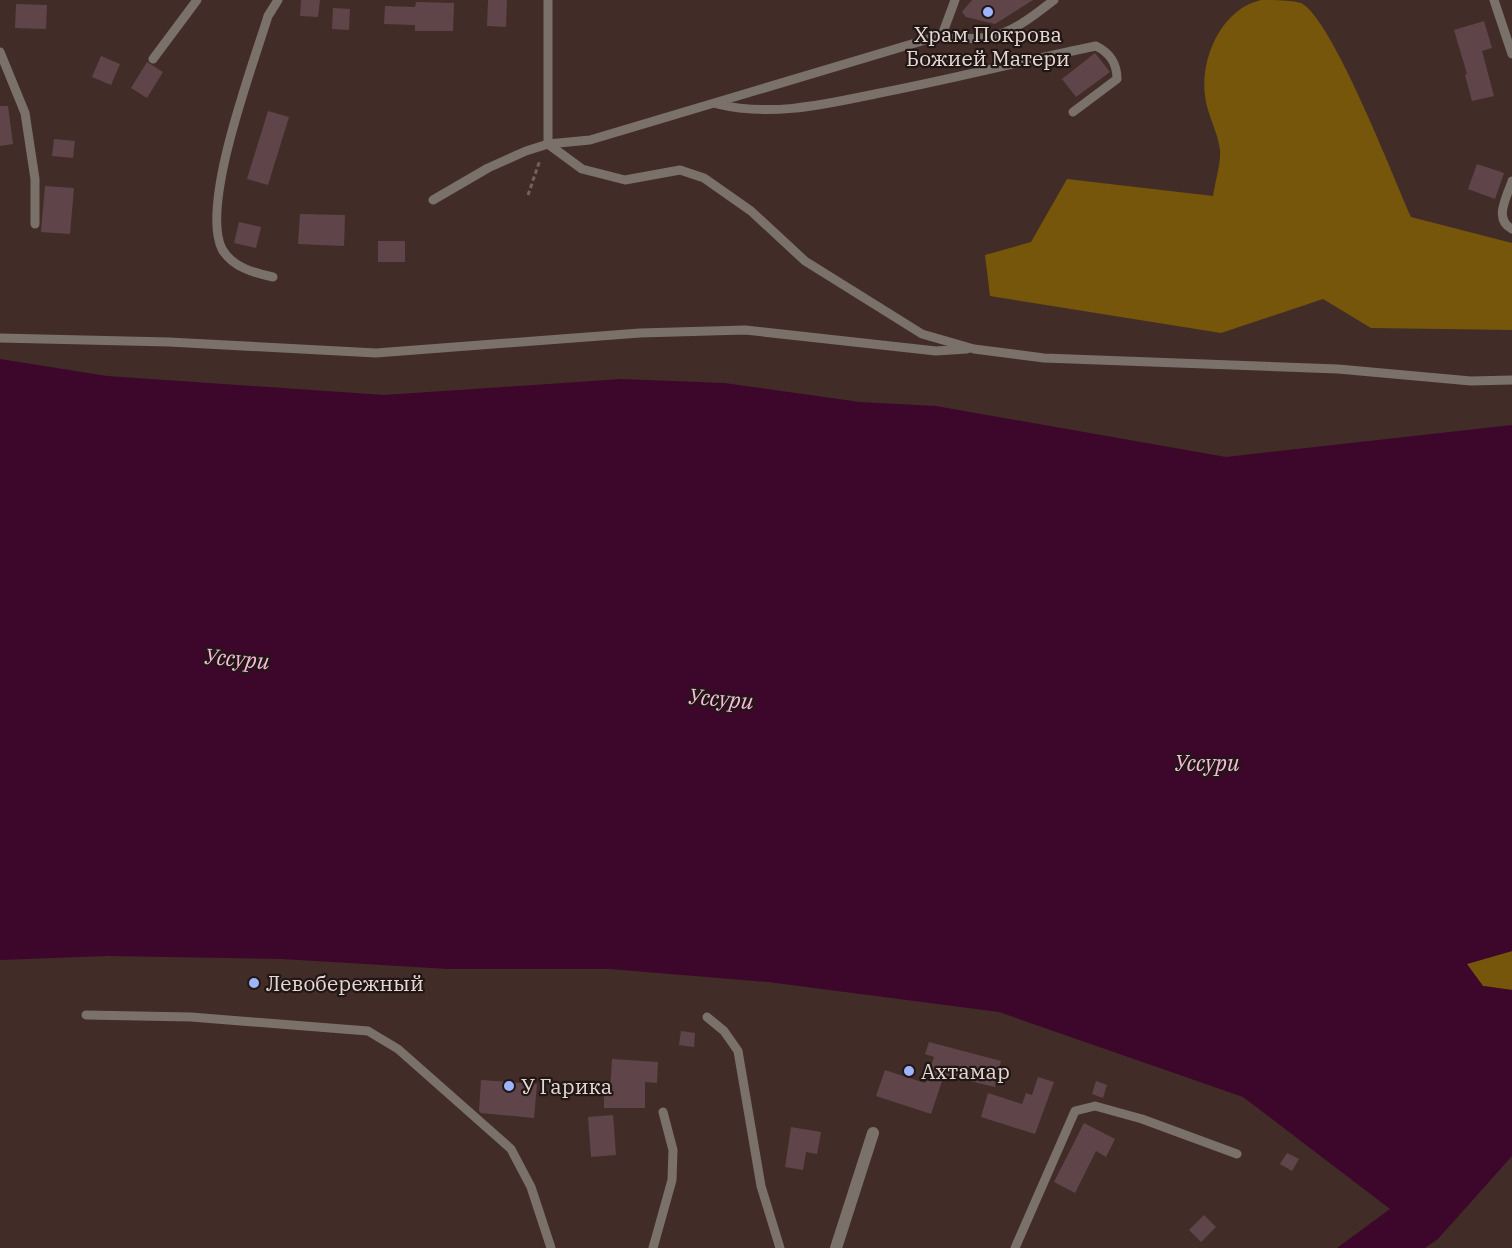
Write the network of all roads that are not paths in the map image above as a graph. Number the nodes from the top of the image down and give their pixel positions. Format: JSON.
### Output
{"nodes":[{"id":1,"x":197,"y":0,"type":"edge"},
{"id":2,"x":278,"y":0,"type":"edge"},
{"id":3,"x":548,"y":0,"type":"edge"},
{"id":4,"x":955,"y":0,"type":"edge"},
{"id":5,"x":1054,"y":0,"type":"edge"},
{"id":6,"x":1494,"y":0,"type":"edge"},
{"id":7,"x":942,"y":34,"type":"junction"},
{"id":8,"x":0,"y":52,"type":"edge"},
{"id":9,"x":1512,"y":54,"type":"edge"},
{"id":10,"x":153,"y":59,"type":"dead end"},
{"id":11,"x":714,"y":103,"type":"junction"},
{"id":12,"x":1073,"y":112,"type":"dead end"},
{"id":13,"x":548,"y":144,"type":"junction"},
{"id":14,"x":1512,"y":181,"type":"edge"},
{"id":15,"x":433,"y":200,"type":"dead end"},
{"id":16,"x":35,"y":224,"type":"dead end"},
{"id":17,"x":1512,"y":229,"type":"edge"},
{"id":18,"x":273,"y":277,"type":"dead end"},
{"id":19,"x":0,"y":338,"type":"edge"},
{"id":20,"x":974,"y":349,"type":"junction"},
{"id":21,"x":1512,"y":380,"type":"edge"},
{"id":22,"x":86,"y":1015,"type":"dead end"},
{"id":23,"x":707,"y":1017,"type":"dead end"},
{"id":24,"x":663,"y":1112,"type":"dead end"},
{"id":25,"x":873,"y":1133,"type":"dead end"},
{"id":26,"x":1237,"y":1154,"type":"dead end"},
{"id":27,"x":551,"y":1248,"type":"edge"},
{"id":28,"x":653,"y":1248,"type":"edge"},
{"id":29,"x":780,"y":1248,"type":"edge"},
{"id":30,"x":836,"y":1248,"type":"edge"},
{"id":31,"x":1015,"y":1248,"type":"edge"}],
"edges":[{"from":1,"to":10,"type":"lane"},
{"from":2,"to":18,"type":"lane"},
{"from":3,"to":13,"type":"lane"},
{"from":4,"to":7,"type":"lane"},
{"from":5,"to":7,"type":"lane"},
{"from":6,"to":9,"type":"lane"},
{"from":7,"to":11,"type":"lane"},
{"from":8,"to":16,"type":"lane"},
{"from":11,"to":12,"type":"lane"},
{"from":11,"to":13,"type":"lane"},
{"from":13,"to":15,"type":"lane"},
{"from":13,"to":20,"type":"lane"},
{"from":14,"to":17,"type":"lane"},
{"from":19,"to":20,"type":"lane"},
{"from":20,"to":21,"type":"lane"},
{"from":22,"to":27,"type":"lane"},
{"from":23,"to":29,"type":"lane"},
{"from":24,"to":28,"type":"lane"},
{"from":25,"to":30,"type":"street"},
{"from":26,"to":31,"type":"lane"}]}
